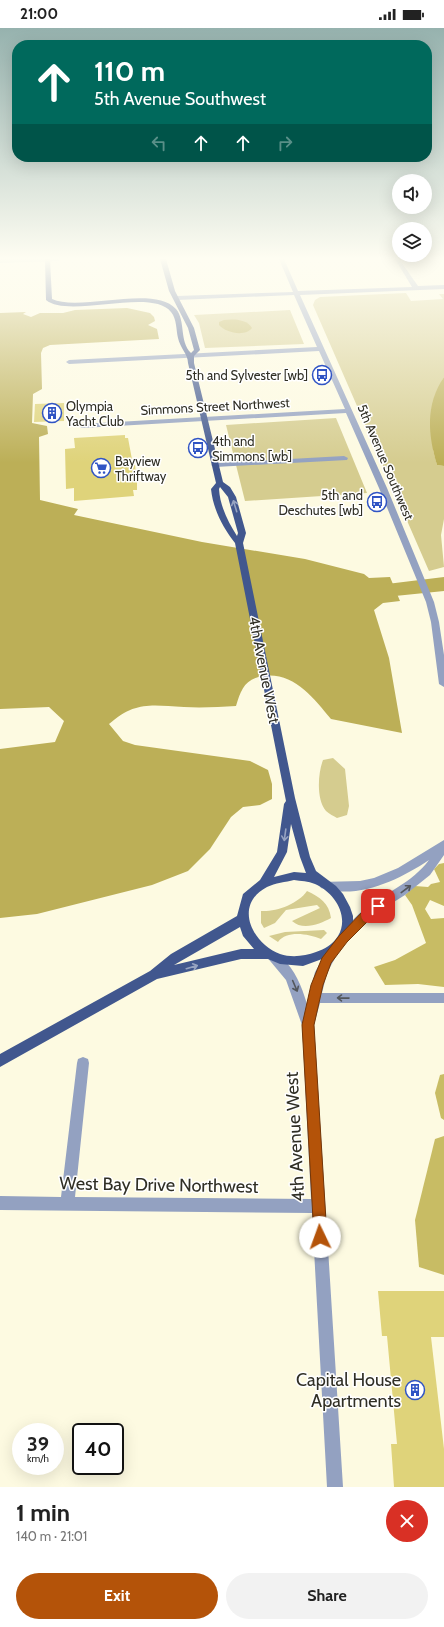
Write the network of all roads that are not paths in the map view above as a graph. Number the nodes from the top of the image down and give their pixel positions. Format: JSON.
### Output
{"nodes":[{"id":1,"x":178,"y":327,"type":"edge"},
{"id":2,"x":191,"y":327,"type":"edge"},
{"id":3,"x":312,"y":327,"type":"edge"},
{"id":4,"x":322,"y":349,"type":"junction"},
{"id":5,"x":191,"y":356,"type":"junction"},
{"id":6,"x":69,"y":362,"type":"dead end"},
{"id":7,"x":349,"y":411,"type":"junction"},
{"id":8,"x":205,"y":419,"type":"junction"},
{"id":9,"x":82,"y":426,"type":"dead end"},
{"id":10,"x":344,"y":458,"type":"dead end"},
{"id":11,"x":215,"y":465,"type":"junction"},
{"id":12,"x":220,"y":483,"type":"junction"},
{"id":13,"x":240,"y":538,"type":"junction"},
{"id":14,"x":437,"y":630,"type":"junction"},
{"id":15,"x":444,"y":639,"type":"edge"},
{"id":16,"x":444,"y":684,"type":"edge"},
{"id":17,"x":290,"y":798,"type":"junction"},
{"id":18,"x":444,"y":845,"type":"edge"},
{"id":19,"x":265,"y":882,"type":"junction"},
{"id":20,"x":324,"y":884,"type":"junction"},
{"id":21,"x":242,"y":919,"type":"junction"},
{"id":22,"x":343,"y":939,"type":"junction"},
{"id":23,"x":334,"y":949,"type":"junction"},
{"id":24,"x":270,"y":955,"type":"junction"},
{"id":25,"x":154,"y":975,"type":"junction"},
{"id":26,"x":315,"y":998,"type":"junction"},
{"id":27,"x":444,"y":998,"type":"edge"},
{"id":28,"x":308,"y":1025,"type":"junction"},
{"id":29,"x":0,"y":1061,"type":"edge"},
{"id":30,"x":83,"y":1064,"type":"dead end"},
{"id":31,"x":67,"y":1202,"type":"junction"},
{"id":32,"x":0,"y":1203,"type":"edge"},
{"id":33,"x":318,"y":1206,"type":"junction"},
{"id":34,"x":335,"y":1487,"type":"edge"}],
"edges":[{"from":1,"to":5,"type":"main road"},
{"from":2,"to":5,"type":"main road","name":"4th Avenue West"},
{"from":3,"to":4,"type":"street","name":"5th Avenue Southwest"},
{"from":4,"to":5,"type":"street"},
{"from":4,"to":7,"type":"street","name":"5th Avenue Southwest"},
{"from":5,"to":6,"type":"street"},
{"from":5,"to":8,"type":"main road","name":"4th Avenue West"},
{"from":7,"to":8,"type":"street","name":"Simmons Street Northwest"},
{"from":7,"to":14,"type":"street","name":"5th Avenue Southwest"},
{"from":8,"to":9,"type":"street","name":"Simmons Street Northwest"},
{"from":8,"to":11,"type":"main road","name":"4th Avenue West"},
{"from":10,"to":11,"type":"street"},
{"from":11,"to":12,"type":"main road","name":"4th Avenue West"},
{"from":13,"to":12,"type":"main road","name":"4th Avenue West","one_way":true},
{"from":12,"to":13,"type":"main road","name":"4th Avenue West"},
{"from":13,"to":17,"type":"main road","name":"4th Avenue West"},
{"from":14,"to":15,"type":"street"},
{"from":14,"to":16,"type":"street","name":"5th Avenue Southwest"},
{"from":17,"to":19,"type":"main road","one_way":true},
{"from":17,"to":20,"type":"main road","name":"4th Avenue West"},
{"from":18,"to":20,"type":"street"},
{"from":22,"to":18,"type":"street","one_way":true},
{"from":19,"to":20,"type":"main road"},
{"from":19,"to":21,"type":"main road"},
{"from":20,"to":22,"type":"main road"},
{"from":21,"to":24,"type":"main road"},
{"from":21,"to":25,"type":"main road"},
{"from":22,"to":23,"type":"main road"},
{"from":23,"to":24,"type":"main road"},
{"from":23,"to":26,"type":"street","name":"4th Avenue West"},
{"from":25,"to":24,"type":"main road","one_way":true},
{"from":24,"to":28,"type":"street","name":"4th Avenue West","one_way":true},
{"from":25,"to":29,"type":"main road"},
{"from":27,"to":26,"type":"street","one_way":true},
{"from":26,"to":28,"type":"street","name":"4th Avenue West"},
{"from":28,"to":33,"type":"street","name":"4th Avenue West"},
{"from":30,"to":31,"type":"street"},
{"from":31,"to":32,"type":"street","name":"West Bay Drive Northwest"},
{"from":31,"to":33,"type":"street","name":"West Bay Drive Northwest"},
{"from":33,"to":34,"type":"street","name":"4th Avenue West"}]}
